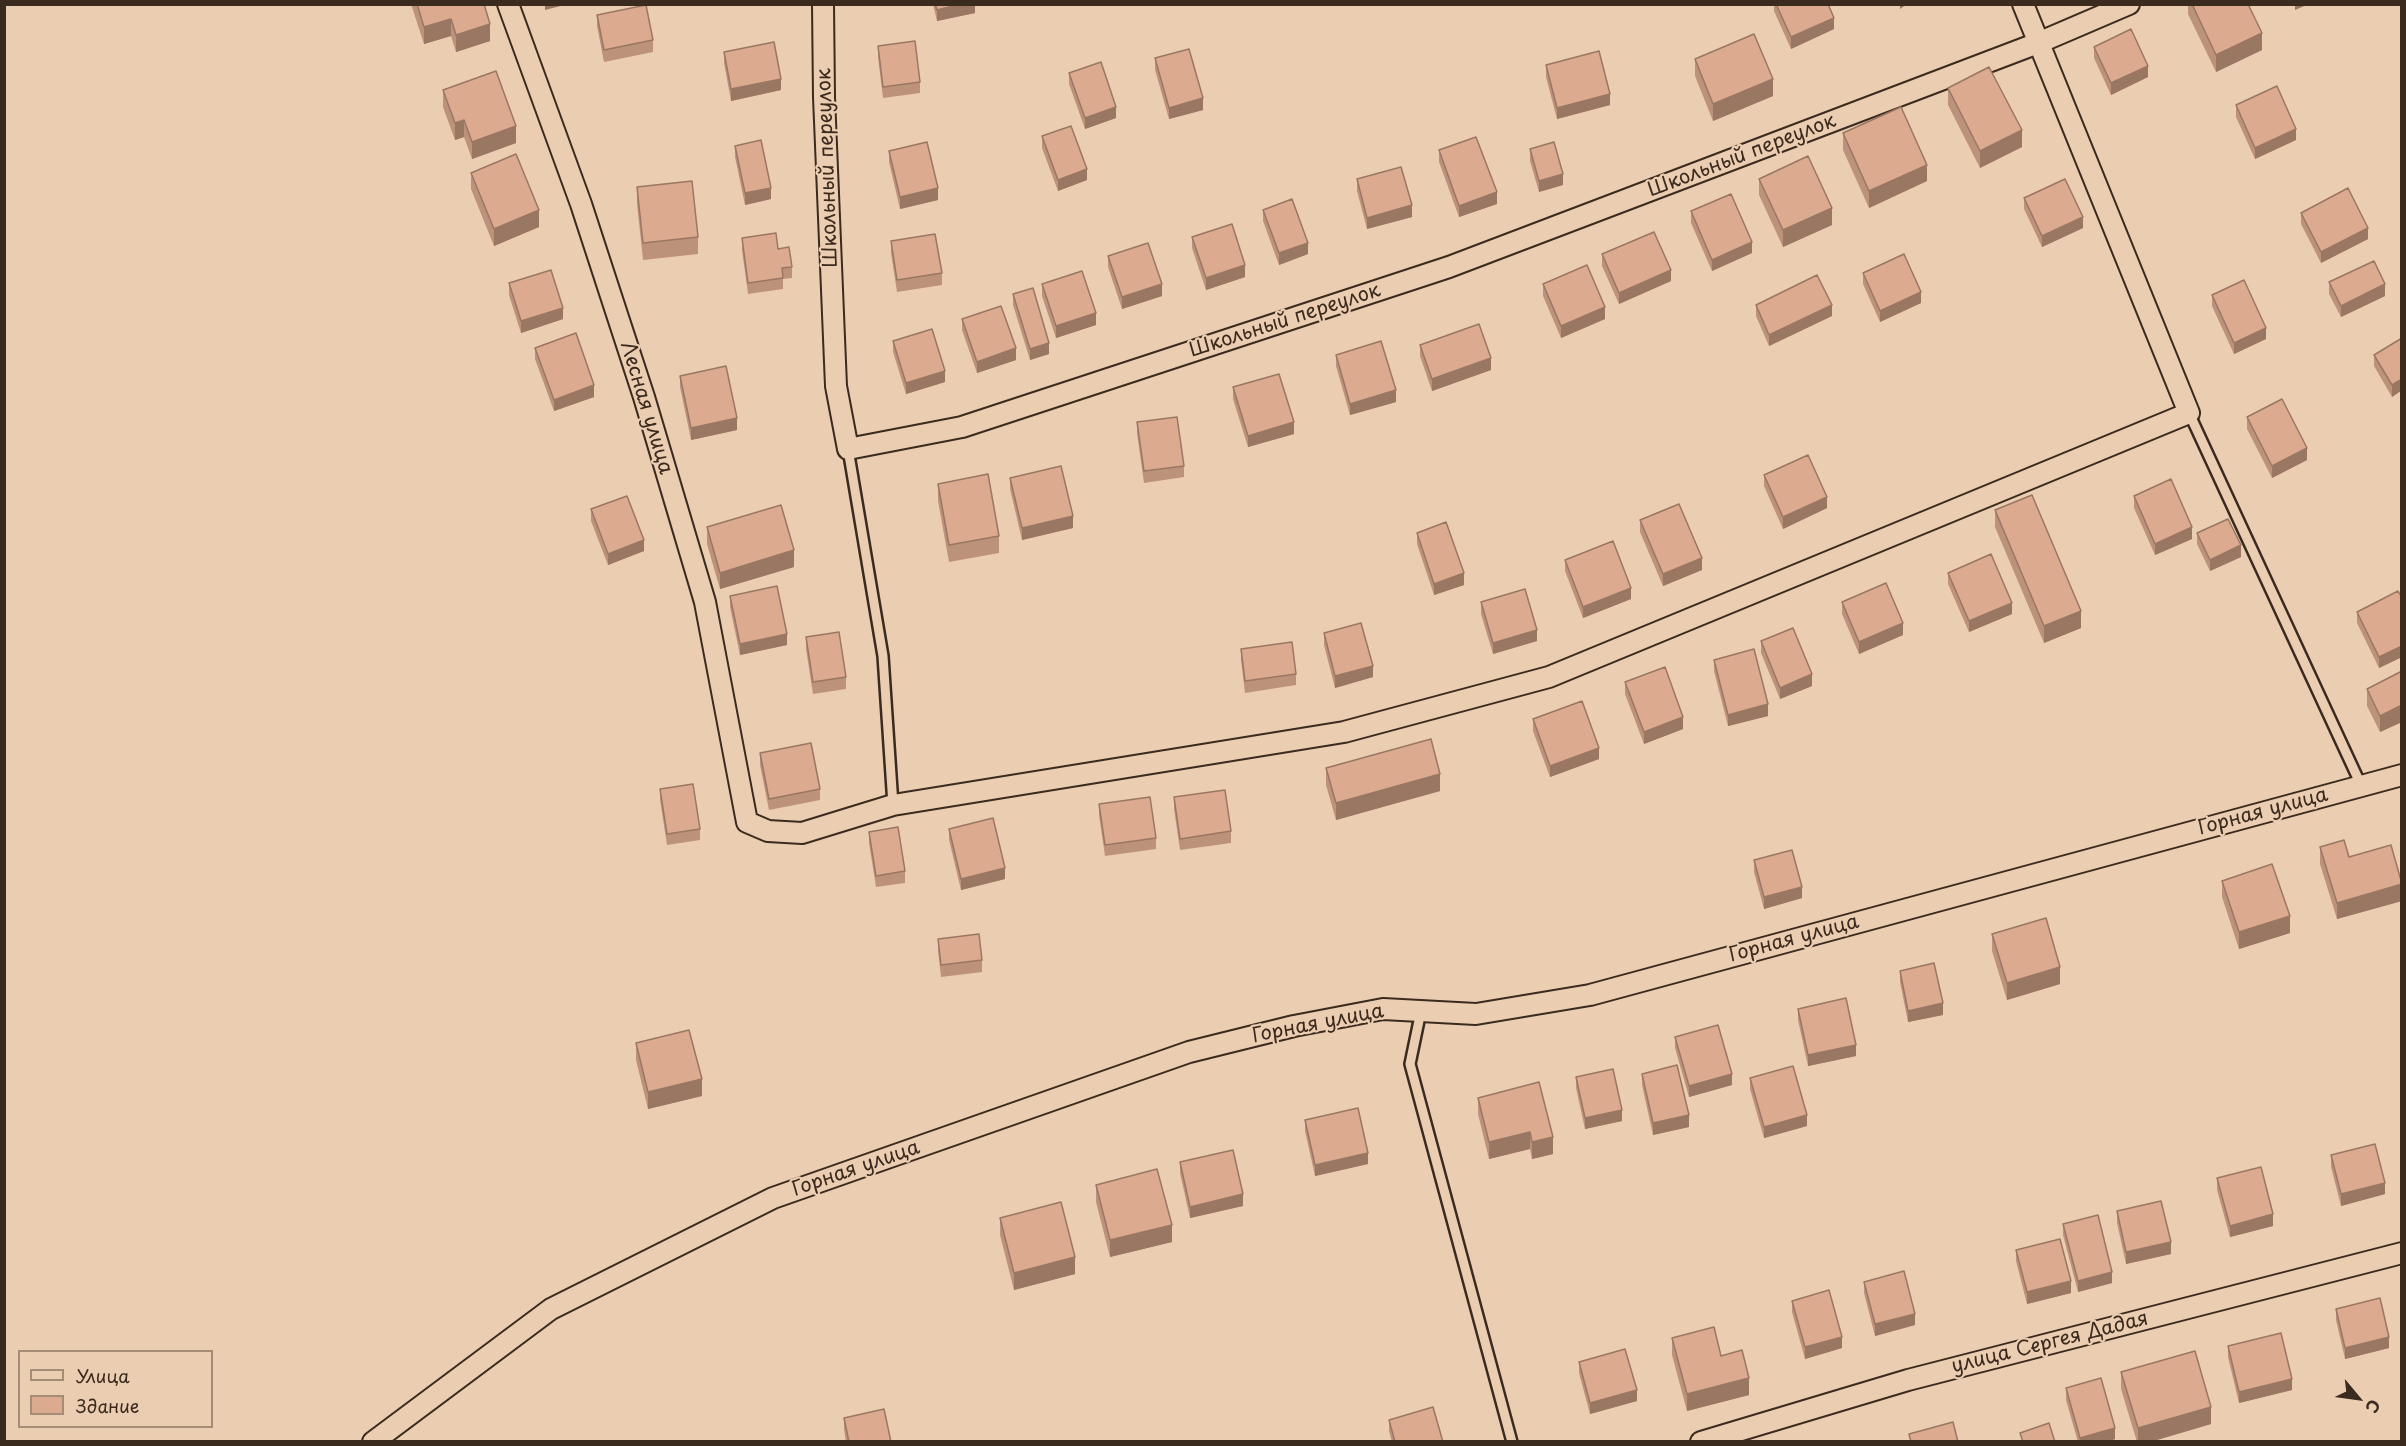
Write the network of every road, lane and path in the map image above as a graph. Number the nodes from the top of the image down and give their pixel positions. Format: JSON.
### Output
{"nodes":[{"id":1,"x":508,"y":4,"type":"edge"},
{"id":2,"x":824,"y":4,"type":"edge"},
{"id":3,"x":2023,"y":4,"type":"edge"},
{"id":4,"x":2128,"y":4,"type":"edge"},
{"id":5,"x":2038,"y":44,"type":"junction"},
{"id":6,"x":2188,"y":413,"type":"junction"},
{"id":7,"x":848,"y":449,"type":"junction"},
{"id":8,"x":2402,"y":775,"type":"edge"},
{"id":9,"x":2361,"y":785,"type":"junction"},
{"id":10,"x":892,"y":805,"type":"junction"},
{"id":11,"x":1421,"y":1011,"type":"junction"},
{"id":12,"x":2402,"y":1253,"type":"edge"},
{"id":13,"x":373,"y":1442,"type":"edge"},
{"id":14,"x":1512,"y":1442,"type":"edge"},
{"id":15,"x":1701,"y":1442,"type":"edge"}],
"edges":[{"from":1,"to":10,"type":"street","name":"Лесная улица"},
{"from":2,"to":7,"type":"street","name":"Школьный переулок"},
{"from":3,"to":5,"type":"street"},
{"from":4,"to":5,"type":"street","name":"Школьный переулок"},
{"from":5,"to":6,"type":"street"},
{"from":5,"to":7,"type":"street","name":"Школьный переулок"},
{"from":6,"to":9,"type":"lane"},
{"from":6,"to":10,"type":"street"},
{"from":7,"to":10,"type":"lane"},
{"from":8,"to":9,"type":"street","name":"Горная улица"},
{"from":9,"to":11,"type":"street","name":"Горная улица"},
{"from":11,"to":13,"type":"street","name":"Горная улица"},
{"from":11,"to":14,"type":"lane"},
{"from":12,"to":15,"type":"street","name":"улица Сергея Дадая"}]}
